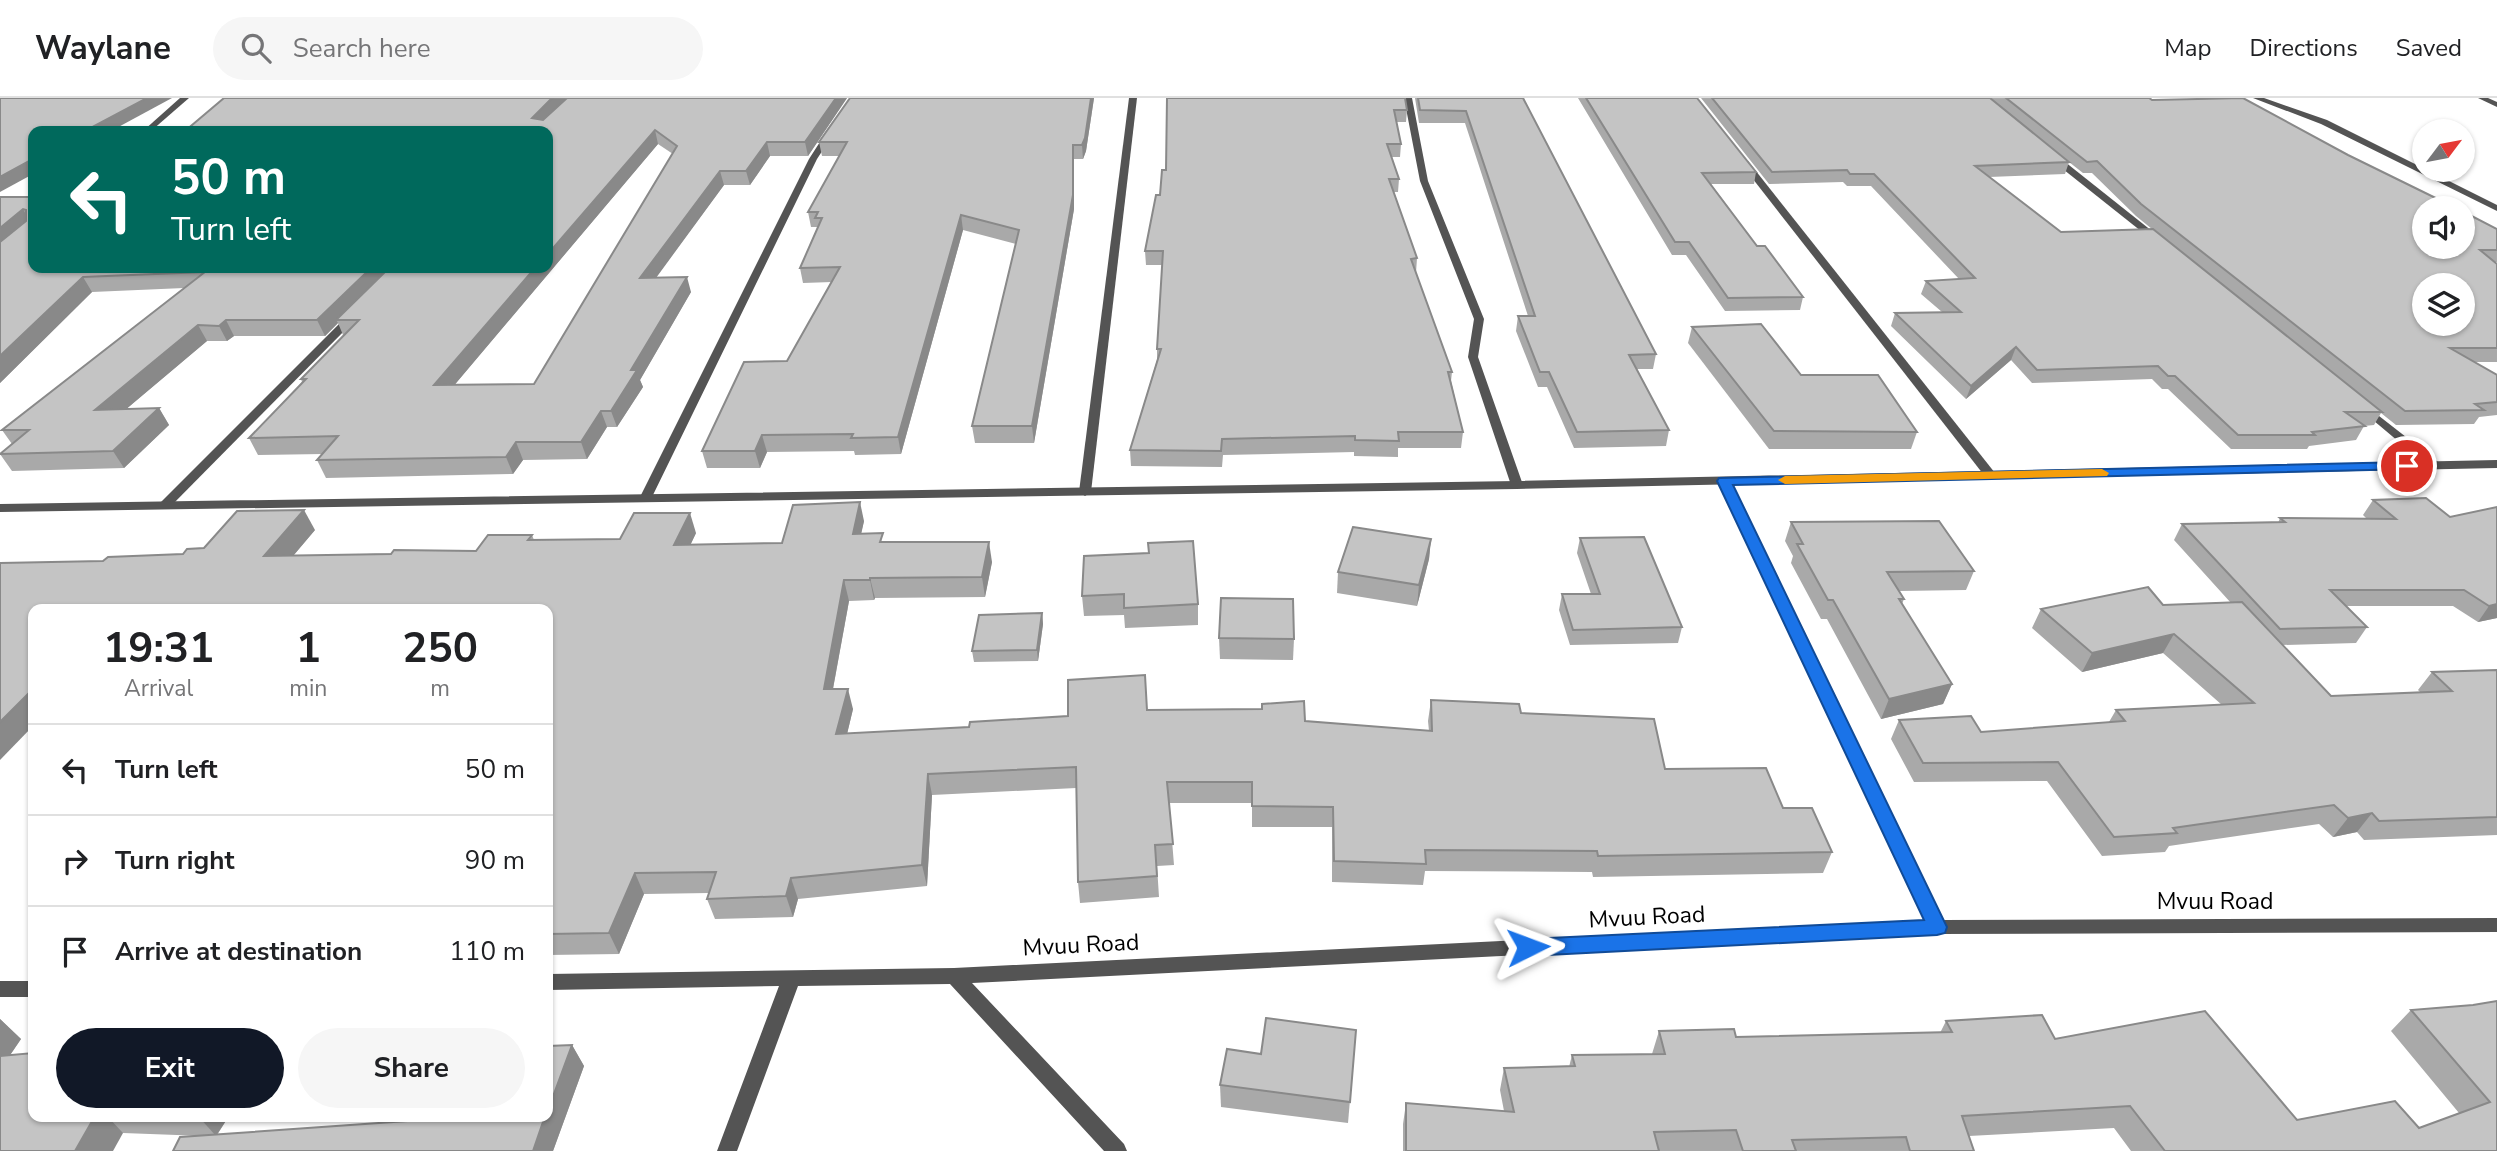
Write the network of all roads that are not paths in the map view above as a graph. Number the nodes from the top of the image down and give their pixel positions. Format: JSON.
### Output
{"nodes":[{"id":1,"x":185,"y":98,"type":"edge"},
{"id":2,"x":1133,"y":98,"type":"edge"},
{"id":3,"x":1408,"y":98,"type":"edge"},
{"id":4,"x":2257,"y":98,"type":"edge"},
{"id":5,"x":2482,"y":98,"type":"edge"},
{"id":6,"x":2497,"y":105,"type":"edge"},
{"id":7,"x":840,"y":118,"type":"edge"},
{"id":8,"x":153,"y":126,"type":"edge"},
{"id":9,"x":2043,"y":149,"type":"edge"},
{"id":10,"x":1737,"y":152,"type":"edge"},
{"id":11,"x":2497,"y":208,"type":"edge"},
{"id":12,"x":2170,"y":250,"type":"edge"},
{"id":13,"x":358,"y":311,"type":"edge"},
{"id":14,"x":2360,"y":404,"type":"edge"},
{"id":15,"x":2497,"y":464,"type":"edge"},
{"id":16,"x":2434,"y":465,"type":"junction"},
{"id":17,"x":1991,"y":476,"type":"junction"},
{"id":18,"x":1724,"y":481,"type":"junction"},
{"id":19,"x":1517,"y":485,"type":"junction"},
{"id":20,"x":1085,"y":492,"type":"junction"},
{"id":21,"x":646,"y":497,"type":"junction"},
{"id":22,"x":166,"y":505,"type":"junction"},
{"id":23,"x":0,"y":508,"type":"edge"},
{"id":24,"x":2497,"y":925,"type":"edge"},
{"id":25,"x":1937,"y":927,"type":"junction"},
{"id":26,"x":954,"y":976,"type":"junction"},
{"id":27,"x":791,"y":979,"type":"junction"},
{"id":28,"x":553,"y":982,"type":"edge"},
{"id":29,"x":0,"y":989,"type":"edge"},
{"id":30,"x":28,"y":989,"type":"edge"},
{"id":31,"x":727,"y":1151,"type":"edge"},
{"id":32,"x":1117,"y":1151,"type":"edge"}],
"edges":[{"from":1,"to":8,"type":"street"},
{"from":2,"to":20,"type":"street"},
{"from":3,"to":19,"type":"street"},
{"from":4,"to":11,"type":"street"},
{"from":5,"to":6,"type":"street"},
{"from":7,"to":21,"type":"street"},
{"from":9,"to":12,"type":"street"},
{"from":10,"to":17,"type":"street"},
{"from":13,"to":22,"type":"street"},
{"from":14,"to":16,"type":"street"},
{"from":15,"to":16,"type":"street"},
{"from":16,"to":17,"type":"street"},
{"from":17,"to":18,"type":"street"},
{"from":18,"to":19,"type":"street"},
{"from":18,"to":25,"type":"street"},
{"from":19,"to":20,"type":"street"},
{"from":20,"to":21,"type":"street"},
{"from":21,"to":22,"type":"street"},
{"from":22,"to":23,"type":"street"},
{"from":24,"to":25,"type":"street","name":"Mvuu Road"},
{"from":25,"to":26,"type":"street","name":"Mvuu Road"},
{"from":26,"to":27,"type":"street","name":"Mvuu Road"},
{"from":26,"to":32,"type":"street"},
{"from":27,"to":28,"type":"street","name":"Mvuu Road"},
{"from":27,"to":31,"type":"street"},
{"from":29,"to":30,"type":"street"}]}
